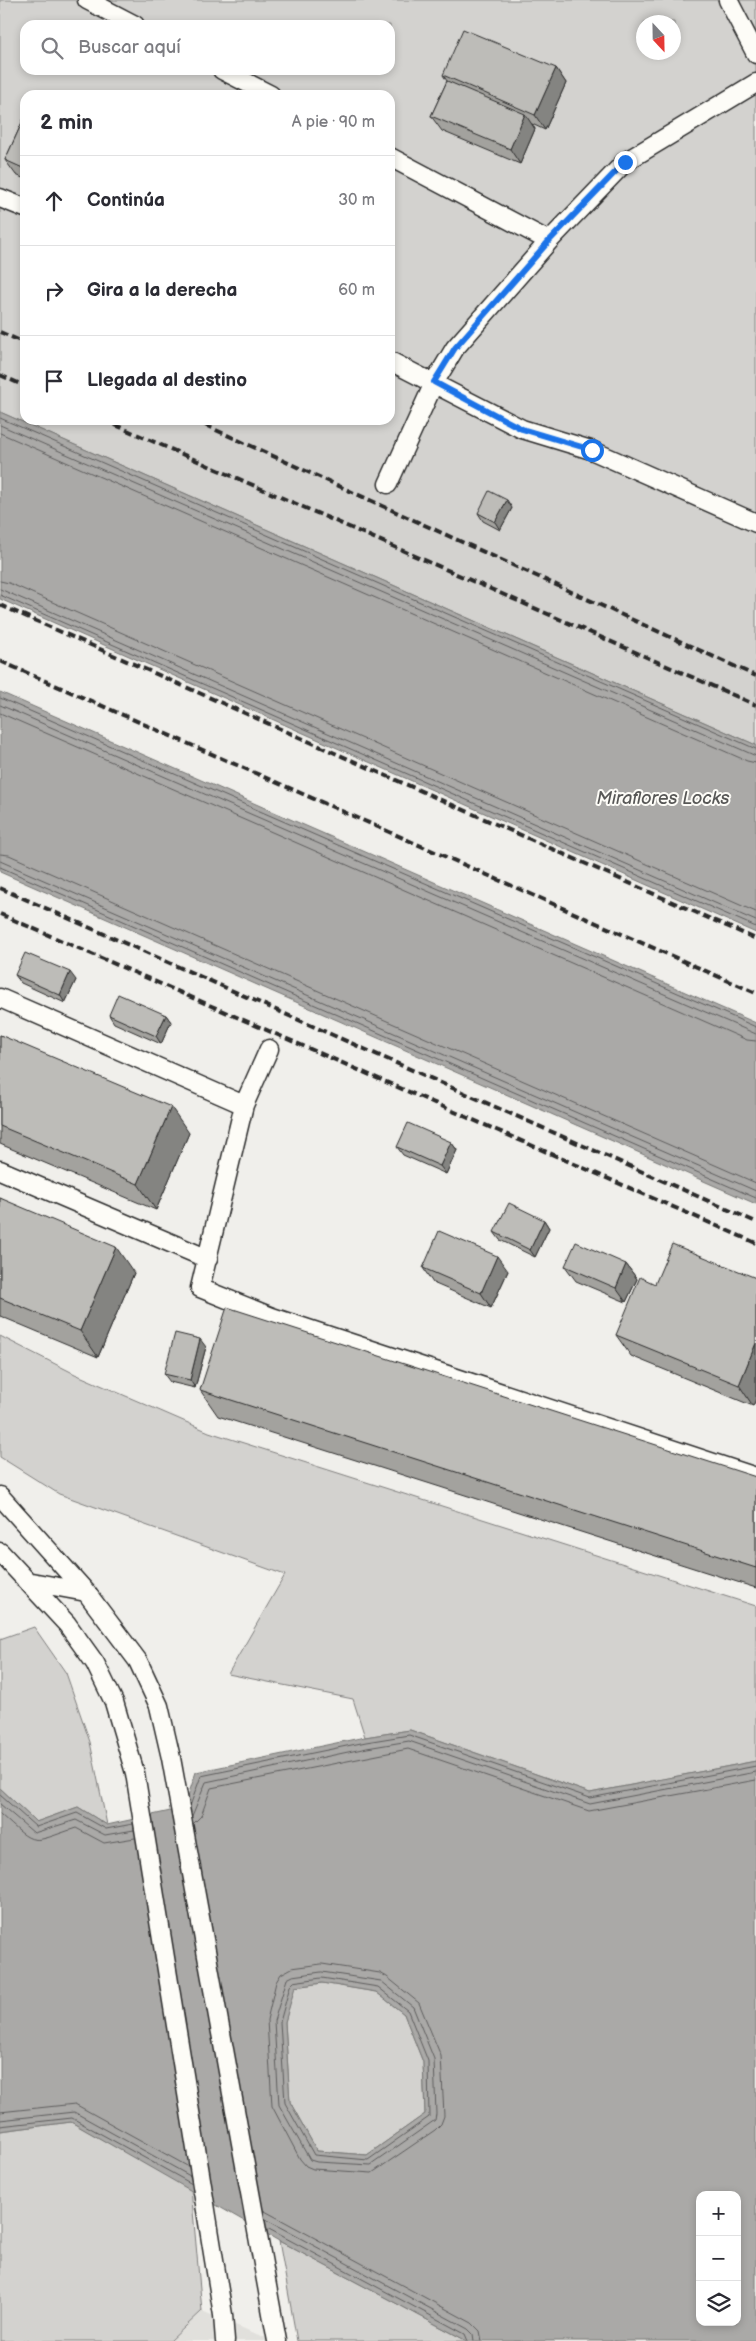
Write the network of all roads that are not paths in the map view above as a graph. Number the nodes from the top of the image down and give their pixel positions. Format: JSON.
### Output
{"nodes":[{"id":1,"x":87,"y":0,"type":"edge"},
{"id":2,"x":728,"y":0,"type":"edge"},
{"id":3,"x":125,"y":20,"type":"edge"},
{"id":4,"x":756,"y":54,"type":"edge"},
{"id":5,"x":232,"y":75,"type":"edge"},
{"id":6,"x":756,"y":83,"type":"edge"},
{"id":7,"x":261,"y":90,"type":"edge"},
{"id":8,"x":395,"y":160,"type":"edge"},
{"id":9,"x":0,"y":198,"type":"edge"},
{"id":10,"x":20,"y":206,"type":"edge"},
{"id":11,"x":549,"y":241,"type":"junction"},
{"id":12,"x":395,"y":363,"type":"edge"},
{"id":13,"x":434,"y":382,"type":"junction"},
{"id":14,"x":388,"y":484,"type":"dead end"},
{"id":15,"x":756,"y":523,"type":"edge"},
{"id":16,"x":0,"y":998,"type":"edge"},
{"id":17,"x":269,"y":1049,"type":"dead end"},
{"id":18,"x":244,"y":1105,"type":"junction"},
{"id":19,"x":0,"y":1170,"type":"edge"},
{"id":20,"x":208,"y":1259,"type":"junction"},
{"id":21,"x":756,"y":1477,"type":"edge"},
{"id":22,"x":0,"y":1496,"type":"edge"},
{"id":23,"x":0,"y":1552,"type":"edge"},
{"id":24,"x":26,"y":1581,"type":"junction"},
{"id":25,"x":86,"y":1592,"type":"junction"},
{"id":26,"x":225,"y":2341,"type":"edge"},
{"id":27,"x":276,"y":2341,"type":"edge"}],
"edges":[{"from":1,"to":3,"type":"lane"},
{"from":2,"to":4,"type":"lane"},
{"from":5,"to":7,"type":"lane"},
{"from":6,"to":11,"type":"lane"},
{"from":8,"to":11,"type":"lane"},
{"from":9,"to":10,"type":"lane"},
{"from":11,"to":13,"type":"lane"},
{"from":12,"to":13,"type":"lane"},
{"from":13,"to":14,"type":"lane"},
{"from":13,"to":15,"type":"lane"},
{"from":16,"to":18,"type":"lane"},
{"from":17,"to":18,"type":"lane"},
{"from":18,"to":20,"type":"lane"},
{"from":19,"to":20,"type":"lane"},
{"from":20,"to":21,"type":"lane"},
{"from":22,"to":25,"type":"lane"},
{"from":23,"to":24,"type":"lane"},
{"from":24,"to":25,"type":"lane"},
{"from":24,"to":26,"type":"lane"},
{"from":25,"to":27,"type":"lane"}]}
